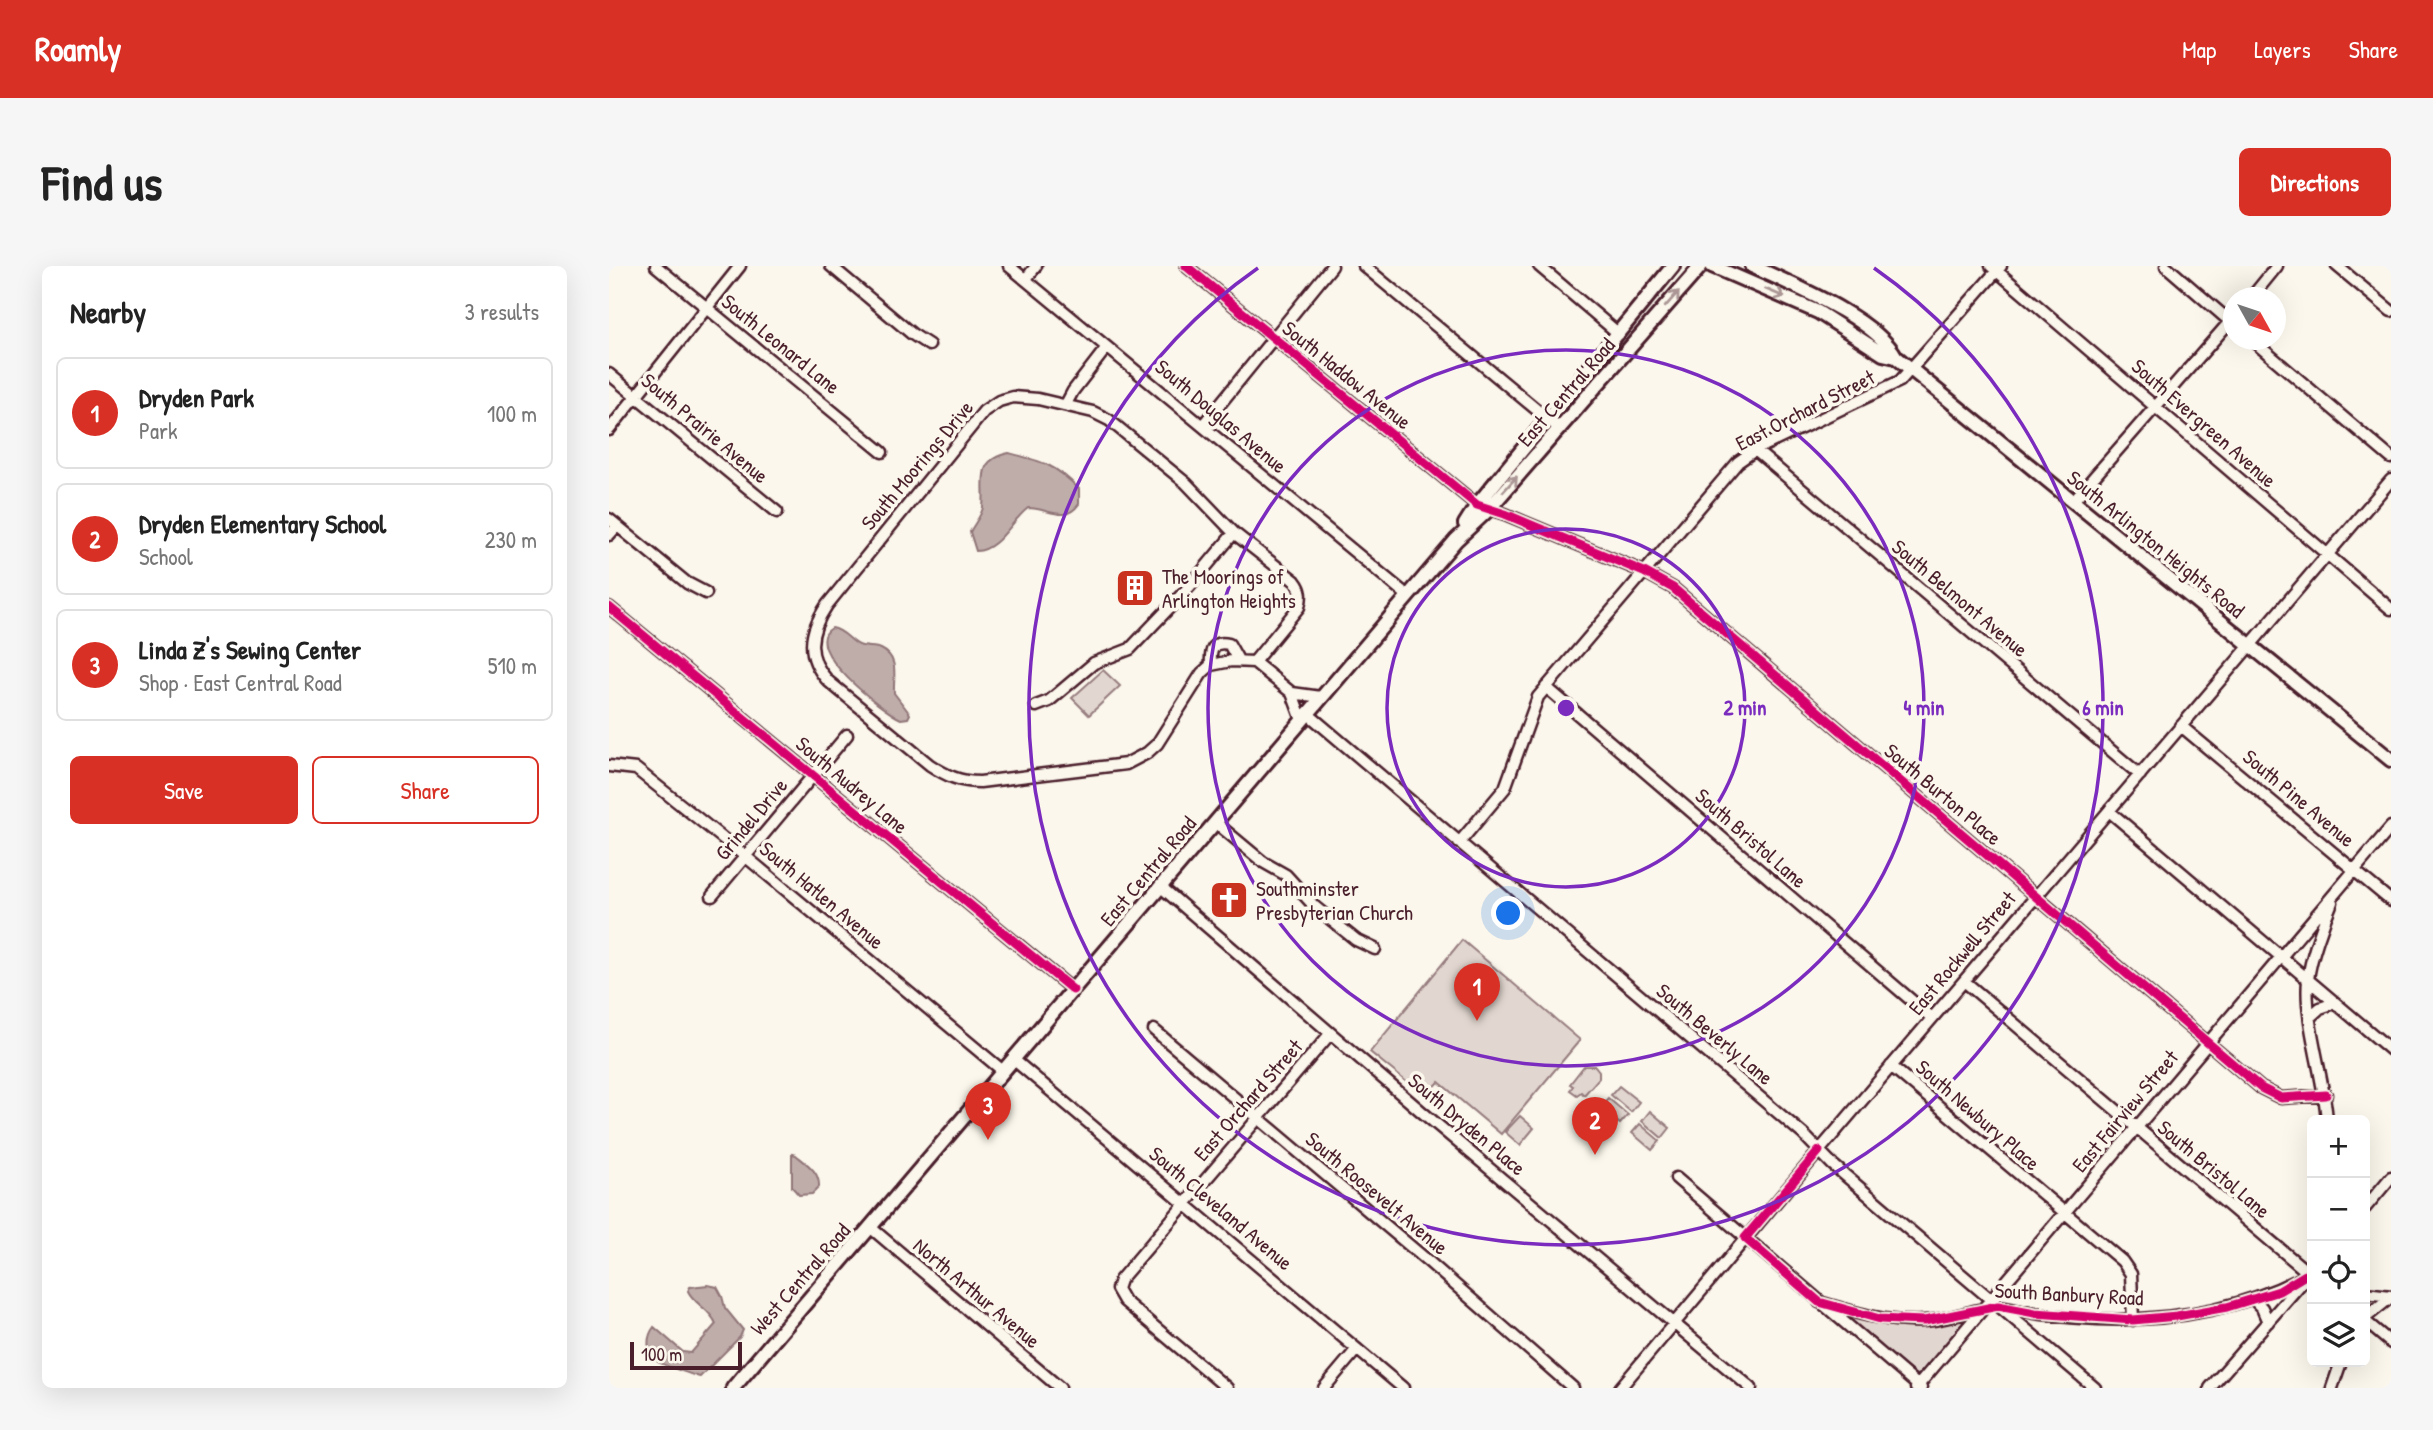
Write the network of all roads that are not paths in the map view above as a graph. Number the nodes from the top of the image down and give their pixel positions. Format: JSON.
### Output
{"nodes":[{"id":1,"x":656,"y":266,"type":"edge"},
{"id":2,"x":740,"y":266,"type":"edge"},
{"id":3,"x":831,"y":266,"type":"edge"},
{"id":4,"x":1010,"y":266,"type":"edge"},
{"id":5,"x":1036,"y":266,"type":"edge"},
{"id":6,"x":1186,"y":266,"type":"edge"},
{"id":7,"x":1332,"y":266,"type":"edge"},
{"id":8,"x":1364,"y":266,"type":"edge"},
{"id":9,"x":1539,"y":266,"type":"edge"},
{"id":10,"x":1673,"y":266,"type":"edge"},
{"id":11,"x":1701,"y":266,"type":"edge"},
{"id":12,"x":1713,"y":266,"type":"edge"},
{"id":13,"x":1752,"y":266,"type":"edge"},
{"id":14,"x":2167,"y":266,"type":"edge"},
{"id":15,"x":2277,"y":266,"type":"edge"},
{"id":16,"x":2337,"y":266,"type":"edge"},
{"id":17,"x":1996,"y":268,"type":"edge"},
{"id":18,"x":1026,"y":279,"type":"junction"},
{"id":19,"x":2260,"y":287,"type":"edge"},
{"id":20,"x":707,"y":308,"type":"junction"},
{"id":21,"x":2391,"y":311,"type":"edge"},
{"id":22,"x":2223,"y":313,"type":"edge"},
{"id":23,"x":2223,"y":332,"type":"edge"},
{"id":24,"x":1619,"y":334,"type":"junction"},
{"id":25,"x":1274,"y":337,"type":"junction"},
{"id":26,"x":929,"y":345,"type":"dead end"},
{"id":27,"x":1107,"y":347,"type":"junction"},
{"id":28,"x":2264,"y":350,"type":"edge"},
{"id":29,"x":1896,"y":357,"type":"junction"},
{"id":30,"x":1910,"y":368,"type":"junction"},
{"id":31,"x":609,"y":374,"type":"edge"},
{"id":32,"x":636,"y":396,"type":"junction"},
{"id":33,"x":1066,"y":404,"type":"junction"},
{"id":34,"x":2157,"y":407,"type":"junction"},
{"id":35,"x":1548,"y":419,"type":"junction"},
{"id":36,"x":1203,"y":425,"type":"junction"},
{"id":37,"x":1560,"y":429,"type":"junction"},
{"id":38,"x":609,"y":430,"type":"edge"},
{"id":39,"x":1755,"y":450,"type":"junction"},
{"id":40,"x":882,"y":452,"type":"dead end"},
{"id":41,"x":2391,"y":458,"type":"edge"},
{"id":42,"x":2391,"y":480,"type":"edge"},
{"id":43,"x":2073,"y":501,"type":"junction"},
{"id":44,"x":1482,"y":507,"type":"junction"},
{"id":45,"x":777,"y":512,"type":"dead end"},
{"id":46,"x":613,"y":522,"type":"edge"},
{"id":47,"x":1234,"y":533,"type":"junction"},
{"id":48,"x":609,"y":535,"type":"edge"},
{"id":49,"x":2327,"y":555,"type":"junction"},
{"id":50,"x":1644,"y":572,"type":"junction"},
{"id":51,"x":706,"y":593,"type":"dead end"},
{"id":52,"x":1408,"y":596,"type":"junction"},
{"id":53,"x":609,"y":607,"type":"edge"},
{"id":54,"x":2391,"y":609,"type":"edge"},
{"id":55,"x":2250,"y":645,"type":"junction"},
{"id":56,"x":1238,"y":660,"type":"junction"},
{"id":57,"x":1254,"y":662,"type":"junction"},
{"id":58,"x":1211,"y":665,"type":"junction"},
{"id":59,"x":1546,"y":687,"type":"junction"},
{"id":60,"x":1292,"y":693,"type":"junction"},
{"id":61,"x":1321,"y":697,"type":"junction"},
{"id":62,"x":1036,"y":706,"type":"dead end"},
{"id":63,"x":1304,"y":717,"type":"junction"},
{"id":64,"x":2181,"y":726,"type":"junction"},
{"id":65,"x":847,"y":735,"type":"dead end"},
{"id":66,"x":2391,"y":761,"type":"edge"},
{"id":67,"x":609,"y":766,"type":"edge"},
{"id":68,"x":813,"y":775,"type":"junction"},
{"id":69,"x":2140,"y":775,"type":"junction"},
{"id":70,"x":2109,"y":811,"type":"junction"},
{"id":71,"x":1215,"y":822,"type":"junction"},
{"id":72,"x":2391,"y":827,"type":"edge"},
{"id":73,"x":1459,"y":843,"type":"junction"},
{"id":74,"x":745,"y":856,"type":"junction"},
{"id":75,"x":2355,"y":870,"type":"junction"},
{"id":76,"x":1160,"y":886,"type":"junction"},
{"id":77,"x":2338,"y":890,"type":"junction"},
{"id":78,"x":2037,"y":895,"type":"junction"},
{"id":79,"x":712,"y":897,"type":"dead end"},
{"id":80,"x":2391,"y":901,"type":"edge"},
{"id":81,"x":1375,"y":949,"type":"dead end"},
{"id":82,"x":2281,"y":957,"type":"junction"},
{"id":83,"x":2308,"y":980,"type":"junction"},
{"id":84,"x":1964,"y":981,"type":"junction"},
{"id":85,"x":1073,"y":989,"type":"junction"},
{"id":86,"x":2335,"y":1003,"type":"junction"},
{"id":87,"x":2310,"y":1017,"type":"junction"},
{"id":88,"x":1932,"y":1018,"type":"junction"},
{"id":89,"x":1154,"y":1030,"type":"dead end"},
{"id":90,"x":1330,"y":1034,"type":"junction"},
{"id":91,"x":2209,"y":1042,"type":"junction"},
{"id":92,"x":2391,"y":1050,"type":"edge"},
{"id":93,"x":1013,"y":1059,"type":"junction"},
{"id":94,"x":1891,"y":1066,"type":"junction"},
{"id":95,"x":1003,"y":1071,"type":"junction"},
{"id":96,"x":2326,"y":1095,"type":"junction"},
{"id":97,"x":2327,"y":1115,"type":"edge"},
{"id":98,"x":1259,"y":1117,"type":"junction"},
{"id":99,"x":2136,"y":1128,"type":"junction"},
{"id":100,"x":1819,"y":1151,"type":"junction"},
{"id":101,"x":2391,"y":1177,"type":"edge"},
{"id":102,"x":1676,"y":1178,"type":"dead end"},
{"id":103,"x":1185,"y":1202,"type":"junction"},
{"id":104,"x":2370,"y":1203,"type":"edge"},
{"id":105,"x":2064,"y":1213,"type":"junction"},
{"id":106,"x":870,"y":1227,"type":"junction"},
{"id":107,"x":1745,"y":1238,"type":"junction"},
{"id":108,"x":2307,"y":1270,"type":"edge"},
{"id":109,"x":2307,"y":1277,"type":"edge"},
{"id":110,"x":2307,"y":1279,"type":"edge"},
{"id":111,"x":2370,"y":1294,"type":"edge"},
{"id":112,"x":2391,"y":1296,"type":"edge"},
{"id":113,"x":2253,"y":1299,"type":"junction"},
{"id":114,"x":1819,"y":1302,"type":"junction"},
{"id":115,"x":1994,"y":1303,"type":"junction"},
{"id":116,"x":1983,"y":1309,"type":"junction"},
{"id":117,"x":2034,"y":1313,"type":"junction"},
{"id":118,"x":2370,"y":1315,"type":"edge"},
{"id":119,"x":2133,"y":1320,"type":"junction"},
{"id":120,"x":2267,"y":1322,"type":"junction"},
{"id":121,"x":1674,"y":1323,"type":"junction"},
{"id":122,"x":2370,"y":1324,"type":"edge"},
{"id":123,"x":2025,"y":1329,"type":"junction"},
{"id":124,"x":2391,"y":1343,"type":"edge"},
{"id":125,"x":1357,"y":1349,"type":"junction"},
{"id":126,"x":2339,"y":1367,"type":"edge"},
{"id":127,"x":1919,"y":1387,"type":"edge"},
{"id":128,"x":733,"y":1388,"type":"edge"},
{"id":129,"x":1060,"y":1388,"type":"edge"},
{"id":130,"x":1227,"y":1388,"type":"edge"},
{"id":131,"x":1324,"y":1388,"type":"edge"},
{"id":132,"x":1403,"y":1388,"type":"edge"},
{"id":133,"x":1573,"y":1388,"type":"edge"},
{"id":134,"x":1619,"y":1388,"type":"edge"},
{"id":135,"x":1751,"y":1388,"type":"edge"},
{"id":136,"x":2095,"y":1388,"type":"edge"},
{"id":137,"x":2210,"y":1388,"type":"edge"},
{"id":138,"x":2332,"y":1388,"type":"edge"}],
"edges":[{"from":1,"to":20,"type":"street","name":"South Leonard Lane"},
{"from":2,"to":20,"type":"street"},
{"from":3,"to":26,"type":"street"},
{"from":4,"to":18,"type":"street","name":"South Douglas Avenue"},
{"from":5,"to":18,"type":"street"},
{"from":6,"to":25,"type":"street","name":"South Haddow Avenue"},
{"from":7,"to":25,"type":"street"},
{"from":8,"to":35,"type":"street"},
{"from":9,"to":24,"type":"street"},
{"from":10,"to":24,"type":"main road","name":"East Central Road"},
{"from":37,"to":11,"type":"main road","name":"East Central Road","one_way":true},
{"from":12,"to":29,"type":"main road","name":"South Arlington Heights Road","one_way":true},
{"from":13,"to":29,"type":"main road","name":"South Arlington Heights Road"},
{"from":14,"to":22,"type":"street"},
{"from":15,"to":19,"type":"street"},
{"from":16,"to":21,"type":"street"},
{"from":17,"to":30,"type":"street","name":"East Orchard Street"},
{"from":17,"to":34,"type":"street","name":"South Evergreen Avenue"},
{"from":18,"to":27,"type":"street","name":"South Douglas Avenue"},
{"from":20,"to":32,"type":"street"},
{"from":20,"to":40,"type":"street","name":"South Leonard Lane"},
{"from":23,"to":34,"type":"street"},
{"from":24,"to":35,"type":"main road","name":"East Central Road"},
{"from":25,"to":36,"type":"street"},
{"from":25,"to":44,"type":"street","name":"South Haddow Avenue"},
{"from":27,"to":33,"type":"street"},
{"from":27,"to":36,"type":"street","name":"South Douglas Avenue"},
{"from":28,"to":41,"type":"street"},
{"from":29,"to":30,"type":"main road","name":"South Arlington Heights Road"},
{"from":30,"to":39,"type":"street","name":"East Orchard Street"},
{"from":30,"to":43,"type":"main road","name":"South Arlington Heights Road"},
{"from":31,"to":32,"type":"street","name":"South Prairie Avenue"},
{"from":32,"to":38,"type":"street"},
{"from":32,"to":45,"type":"street","name":"South Prairie Avenue"},
{"from":33,"to":47,"type":"street","name":"South Moorings Drive"},
{"from":33,"to":58,"type":"street","name":"South Moorings Drive"},
{"from":34,"to":43,"type":"street"},
{"from":34,"to":49,"type":"street","name":"South Evergreen Avenue"},
{"from":35,"to":37,"type":"street"},
{"from":35,"to":44,"type":"main road","name":"East Central Road"},
{"from":36,"to":52,"type":"street","name":"South Douglas Avenue"},
{"from":44,"to":37,"type":"main road","name":"East Central Road","one_way":true},
{"from":39,"to":50,"type":"street","name":"East Orchard Street"},
{"from":39,"to":69,"type":"street","name":"South Belmont Avenue"},
{"from":42,"to":49,"type":"street","name":"East Rockwell Street"},
{"from":43,"to":55,"type":"main road","name":"South Arlington Heights Road"},
{"from":44,"to":50,"type":"street","name":"South Burton Place"},
{"from":44,"to":52,"type":"main road","name":"East Central Road"},
{"from":46,"to":48,"type":"street"},
{"from":46,"to":51,"type":"street"},
{"from":47,"to":57,"type":"street","name":"South Moorings Drive"},
{"from":47,"to":62,"type":"street"},
{"from":49,"to":54,"type":"street","name":"South Evergreen Avenue"},
{"from":49,"to":55,"type":"street","name":"East Rockwell Street"},
{"from":50,"to":59,"type":"street","name":"East Orchard Street"},
{"from":50,"to":78,"type":"street","name":"South Burton Place"},
{"from":52,"to":61,"type":"main road","name":"East Central Road"},
{"from":53,"to":68,"type":"street","name":"South Audrey Lane"},
{"from":55,"to":64,"type":"street","name":"East Rockwell Street"},
{"from":55,"to":66,"type":"main road","name":"South Arlington Heights Road"},
{"from":56,"to":57,"type":"street"},
{"from":56,"to":58,"type":"street"},
{"from":56,"to":58,"type":"street","name":"South Moorings Drive"},
{"from":57,"to":60,"type":"street"},
{"from":59,"to":73,"type":"street","name":"East Orchard Street"},
{"from":59,"to":88,"type":"street","name":"South Bristol Lane"},
{"from":60,"to":61,"type":"street"},
{"from":60,"to":63,"type":"street"},
{"from":61,"to":63,"type":"main road","name":"East Central Road"},
{"from":63,"to":71,"type":"main road","name":"East Central Road"},
{"from":63,"to":73,"type":"street","name":"South Beverly Lane"},
{"from":64,"to":69,"type":"street","name":"East Rockwell Street"},
{"from":64,"to":75,"type":"street","name":"South Pine Avenue"},
{"from":65,"to":68,"type":"street","name":"Grindel Drive"},
{"from":67,"to":74,"type":"street","name":"South Hatlen Avenue"},
{"from":68,"to":74,"type":"street","name":"Grindel Drive"},
{"from":68,"to":85,"type":"street","name":"South Audrey Lane"},
{"from":69,"to":70,"type":"street","name":"East Rockwell Street"},
{"from":70,"to":78,"type":"street","name":"East Rockwell Street"},
{"from":70,"to":82,"type":"street"},
{"from":71,"to":76,"type":"main road","name":"East Central Road"},
{"from":71,"to":81,"type":"street"},
{"from":72,"to":75,"type":"street","name":"East Fairview Street"},
{"from":73,"to":100,"type":"street","name":"South Beverly Lane"},
{"from":74,"to":79,"type":"street","name":"Grindel Drive"},
{"from":74,"to":95,"type":"street","name":"South Hatlen Avenue"},
{"from":75,"to":77,"type":"street","name":"East Fairview Street"},
{"from":75,"to":80,"type":"street","name":"South Pine Avenue"},
{"from":76,"to":85,"type":"main road","name":"East Central Road"},
{"from":76,"to":90,"type":"street","name":"South Dryden Place"},
{"from":77,"to":82,"type":"street","name":"East Fairview Street"},
{"from":77,"to":83,"type":"street"},
{"from":78,"to":84,"type":"street","name":"East Rockwell Street"},
{"from":78,"to":91,"type":"street","name":"South Burton Place"},
{"from":82,"to":83,"type":"street"},
{"from":82,"to":91,"type":"street","name":"East Fairview Street"},
{"from":83,"to":86,"type":"street"},
{"from":83,"to":87,"type":"street"},
{"from":84,"to":88,"type":"street","name":"East Rockwell Street"},
{"from":84,"to":99,"type":"street","name":"South Bristol Lane"},
{"from":85,"to":93,"type":"main road","name":"East Central Road"},
{"from":86,"to":87,"type":"street"},
{"from":86,"to":92,"type":"street"},
{"from":87,"to":96,"type":"street"},
{"from":88,"to":94,"type":"street","name":"East Rockwell Street"},
{"from":89,"to":98,"type":"street","name":"South Roosevelt Avenue"},
{"from":90,"to":98,"type":"street","name":"East Orchard Street"},
{"from":90,"to":121,"type":"street","name":"South Dryden Place"},
{"from":91,"to":96,"type":"street","name":"South Burton Place"},
{"from":91,"to":99,"type":"street","name":"East Fairview Street"},
{"from":93,"to":95,"type":"main road","name":"East Central Road"},
{"from":93,"to":103,"type":"street","name":"South Cleveland Avenue"},
{"from":94,"to":100,"type":"street","name":"East Rockwell Street"},
{"from":94,"to":105,"type":"street","name":"South Newbury Place"},
{"from":95,"to":106,"type":"main road","name":"East Central Road"},
{"from":96,"to":97,"type":"street"},
{"from":98,"to":103,"type":"street","name":"East Orchard Street"},
{"from":98,"to":133,"type":"street","name":"South Roosevelt Avenue"},
{"from":99,"to":105,"type":"street","name":"East Fairview Street"},
{"from":99,"to":108,"type":"street","name":"South Bristol Lane"},
{"from":100,"to":107,"type":"street","name":"East Rockwell Street"},
{"from":100,"to":115,"type":"street","name":"South Beverly Lane"},
{"from":101,"to":104,"type":"street"},
{"from":102,"to":107,"type":"street"},
{"from":103,"to":125,"type":"street","name":"South Cleveland Avenue"},
{"from":103,"to":130,"type":"street","name":"East Orchard Street"},
{"from":105,"to":115,"type":"street","name":"East Fairview Street"},
{"from":105,"to":119,"type":"street","name":"South Newbury Place"},
{"from":106,"to":128,"type":"main road","name":"West Central Road"},
{"from":106,"to":129,"type":"street","name":"North Arthur Avenue"},
{"from":107,"to":114,"type":"street"},
{"from":107,"to":121,"type":"street","name":"East Rockwell Street"},
{"from":109,"to":113,"type":"street","name":"South Banbury Road"},
{"from":110,"to":120,"type":"street"},
{"from":111,"to":112,"type":"street"},
{"from":112,"to":118,"type":"street"},
{"from":113,"to":119,"type":"street","name":"South Banbury Road"},
{"from":113,"to":120,"type":"street"},
{"from":114,"to":116,"type":"street","name":"South Banbury Road"},
{"from":114,"to":127,"type":"street"},
{"from":115,"to":116,"type":"street","name":"South Banbury Road"},
{"from":115,"to":117,"type":"street","name":"South Banbury Road"},
{"from":115,"to":123,"type":"street","name":"South Beverly Lane"},
{"from":116,"to":127,"type":"street"},
{"from":117,"to":119,"type":"street","name":"South Banbury Road"},
{"from":117,"to":123,"type":"street"},
{"from":120,"to":137,"type":"street"},
{"from":121,"to":134,"type":"street","name":"East Rockwell Street"},
{"from":121,"to":135,"type":"street","name":"South Dryden Place"},
{"from":122,"to":124,"type":"street"},
{"from":123,"to":136,"type":"street","name":"South Beverly Lane"},
{"from":125,"to":131,"type":"street"},
{"from":125,"to":132,"type":"street","name":"South Cleveland Avenue"},
{"from":126,"to":138,"type":"street"}]}
